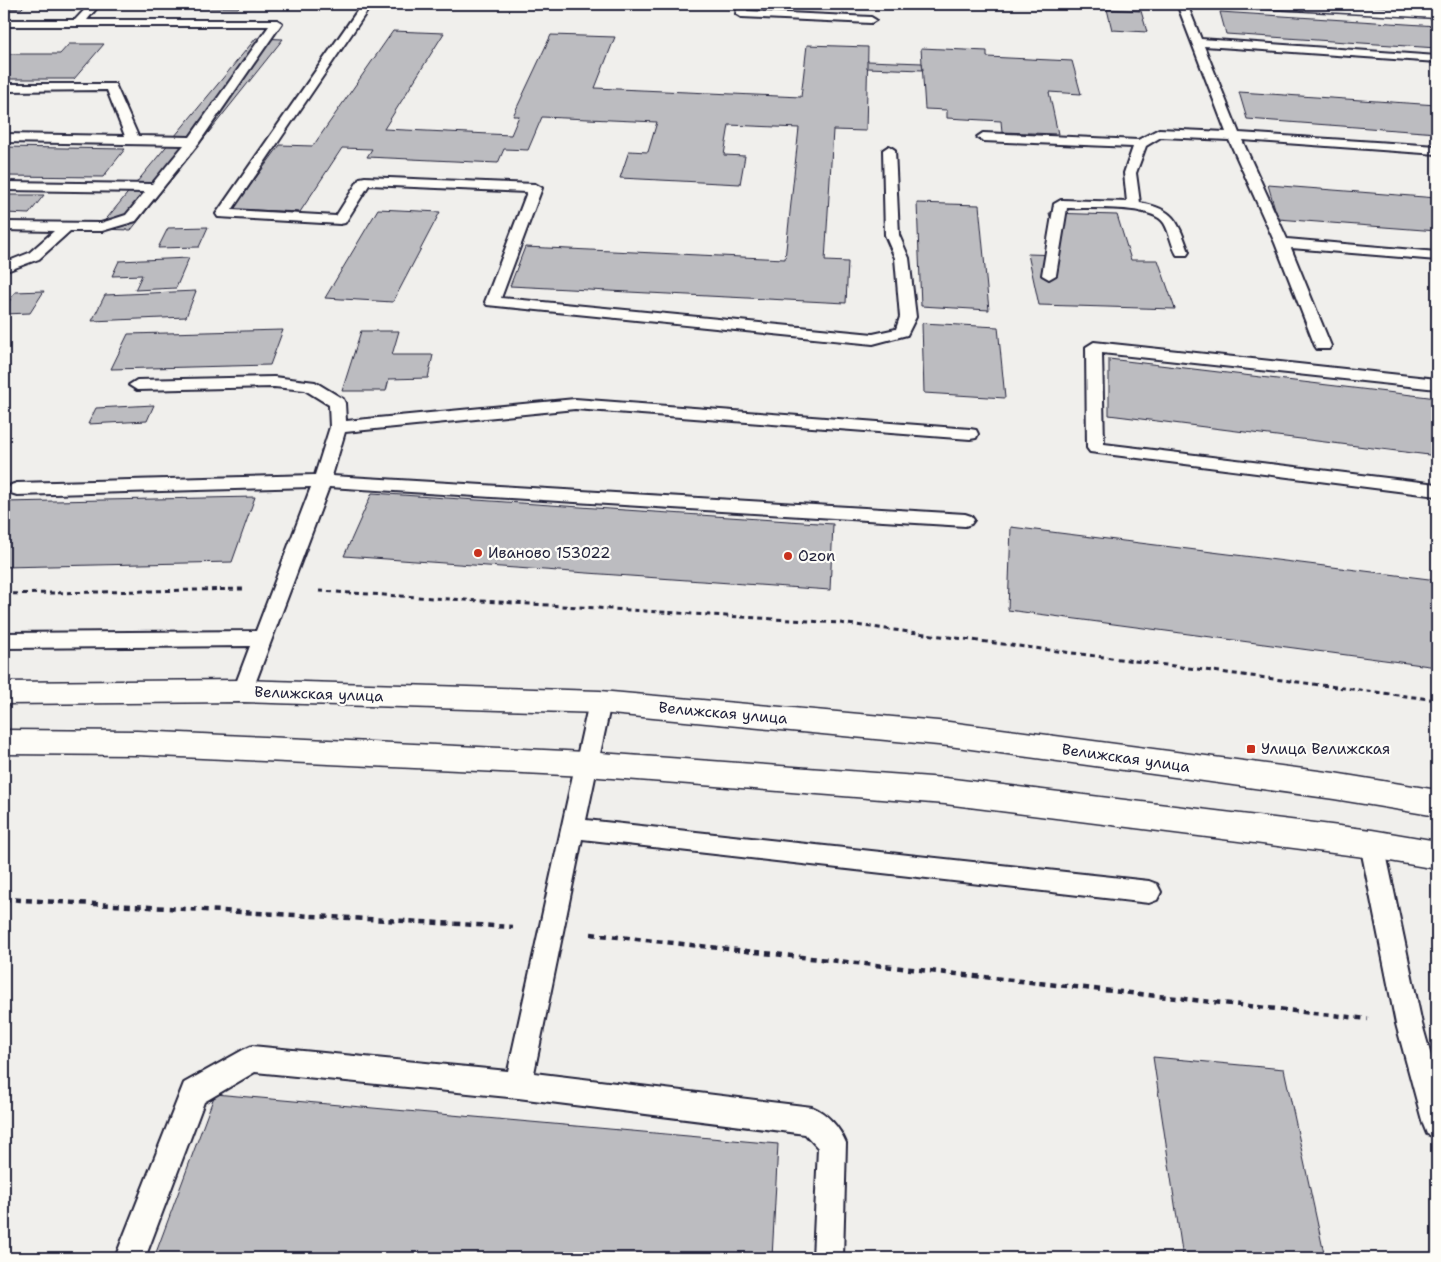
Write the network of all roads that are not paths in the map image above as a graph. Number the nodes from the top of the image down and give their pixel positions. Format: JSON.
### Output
{"nodes":[{"id":1,"x":95,"y":4,"type":"edge"},
{"id":2,"x":367,"y":4,"type":"edge"},
{"id":3,"x":743,"y":4,"type":"edge"},
{"id":4,"x":1182,"y":4,"type":"edge"},
{"id":5,"x":1254,"y":4,"type":"edge"},
{"id":6,"x":1304,"y":5,"type":"edge"},
{"id":7,"x":1437,"y":14,"type":"edge"},
{"id":8,"x":871,"y":20,"type":"dead end"},
{"id":9,"x":79,"y":22,"type":"junction"},
{"id":10,"x":4,"y":23,"type":"edge"},
{"id":11,"x":1198,"y":42,"type":"junction"},
{"id":12,"x":1437,"y":59,"type":"edge"},
{"id":13,"x":4,"y":87,"type":"edge"},
{"id":14,"x":1234,"y":136,"type":"junction"},
{"id":15,"x":983,"y":137,"type":"dead end"},
{"id":16,"x":4,"y":138,"type":"edge"},
{"id":17,"x":133,"y":140,"type":"junction"},
{"id":18,"x":194,"y":141,"type":"junction"},
{"id":19,"x":1140,"y":144,"type":"junction"},
{"id":20,"x":889,"y":150,"type":"dead end"},
{"id":21,"x":1437,"y":150,"type":"edge"},
{"id":22,"x":4,"y":186,"type":"edge"},
{"id":23,"x":154,"y":188,"type":"junction"},
{"id":24,"x":1134,"y":206,"type":"junction"},
{"id":25,"x":4,"y":226,"type":"edge"},
{"id":26,"x":66,"y":227,"type":"junction"},
{"id":27,"x":1282,"y":243,"type":"junction"},
{"id":28,"x":1182,"y":252,"type":"dead end"},
{"id":29,"x":1437,"y":256,"type":"edge"},
{"id":30,"x":4,"y":268,"type":"edge"},
{"id":31,"x":1049,"y":275,"type":"dead end"},
{"id":32,"x":1323,"y":346,"type":"dead end"},
{"id":33,"x":1437,"y":384,"type":"edge"},
{"id":34,"x":137,"y":385,"type":"dead end"},
{"id":35,"x":338,"y":427,"type":"junction"},
{"id":36,"x":970,"y":434,"type":"dead end"},
{"id":37,"x":322,"y":482,"type":"junction"},
{"id":38,"x":17,"y":489,"type":"dead end"},
{"id":39,"x":1437,"y":490,"type":"edge"},
{"id":40,"x":965,"y":520,"type":"dead end"},
{"id":41,"x":262,"y":638,"type":"junction"},
{"id":42,"x":4,"y":641,"type":"edge"},
{"id":43,"x":4,"y":692,"type":"edge"},
{"id":44,"x":243,"y":692,"type":"junction"},
{"id":45,"x":600,"y":702,"type":"junction"},
{"id":46,"x":4,"y":742,"type":"edge"},
{"id":47,"x":586,"y":764,"type":"junction"},
{"id":48,"x":1437,"y":803,"type":"edge"},
{"id":49,"x":573,"y":828,"type":"junction"},
{"id":50,"x":1372,"y":844,"type":"junction"},
{"id":51,"x":1437,"y":855,"type":"edge"},
{"id":52,"x":1149,"y":892,"type":"dead end"},
{"id":53,"x":518,"y":1085,"type":"junction"},
{"id":54,"x":1437,"y":1124,"type":"edge"},
{"id":55,"x":130,"y":1258,"type":"edge"},
{"id":56,"x":828,"y":1258,"type":"edge"}],
"edges":[{"from":1,"to":9,"type":"lane"},
{"from":2,"to":20,"type":"lane"},
{"from":3,"to":8,"type":"lane"},
{"from":4,"to":11,"type":"lane"},
{"from":5,"to":6,"type":"main road"},
{"from":6,"to":7,"type":"main road"},
{"from":9,"to":10,"type":"lane"},
{"from":9,"to":18,"type":"lane"},
{"from":11,"to":12,"type":"lane"},
{"from":11,"to":14,"type":"lane"},
{"from":13,"to":17,"type":"lane"},
{"from":14,"to":19,"type":"lane"},
{"from":14,"to":21,"type":"lane"},
{"from":14,"to":27,"type":"lane"},
{"from":15,"to":19,"type":"lane"},
{"from":16,"to":17,"type":"lane"},
{"from":17,"to":18,"type":"lane"},
{"from":18,"to":23,"type":"lane"},
{"from":19,"to":24,"type":"lane"},
{"from":22,"to":23,"type":"lane"},
{"from":23,"to":26,"type":"lane"},
{"from":24,"to":28,"type":"lane"},
{"from":24,"to":31,"type":"lane"},
{"from":25,"to":26,"type":"lane"},
{"from":26,"to":30,"type":"lane"},
{"from":27,"to":29,"type":"lane"},
{"from":27,"to":32,"type":"lane"},
{"from":33,"to":39,"type":"lane"},
{"from":34,"to":35,"type":"lane"},
{"from":35,"to":36,"type":"lane"},
{"from":35,"to":37,"type":"lane"},
{"from":37,"to":38,"type":"lane"},
{"from":37,"to":40,"type":"lane"},
{"from":37,"to":41,"type":"lane"},
{"from":41,"to":42,"type":"lane"},
{"from":41,"to":44,"type":"lane"},
{"from":43,"to":44,"type":"main road","name":"Велижская улица"},
{"from":44,"to":45,"type":"main road","name":"Велижская улица"},
{"from":45,"to":47,"type":"lane"},
{"from":45,"to":48,"type":"main road","name":"Велижская улица"},
{"from":46,"to":47,"type":"main road"},
{"from":47,"to":49,"type":"lane"},
{"from":47,"to":50,"type":"main road"},
{"from":49,"to":52,"type":"lane"},
{"from":49,"to":53,"type":"lane"},
{"from":50,"to":51,"type":"main road"},
{"from":50,"to":54,"type":"lane"},
{"from":53,"to":55,"type":"lane"},
{"from":53,"to":56,"type":"lane"}]}
